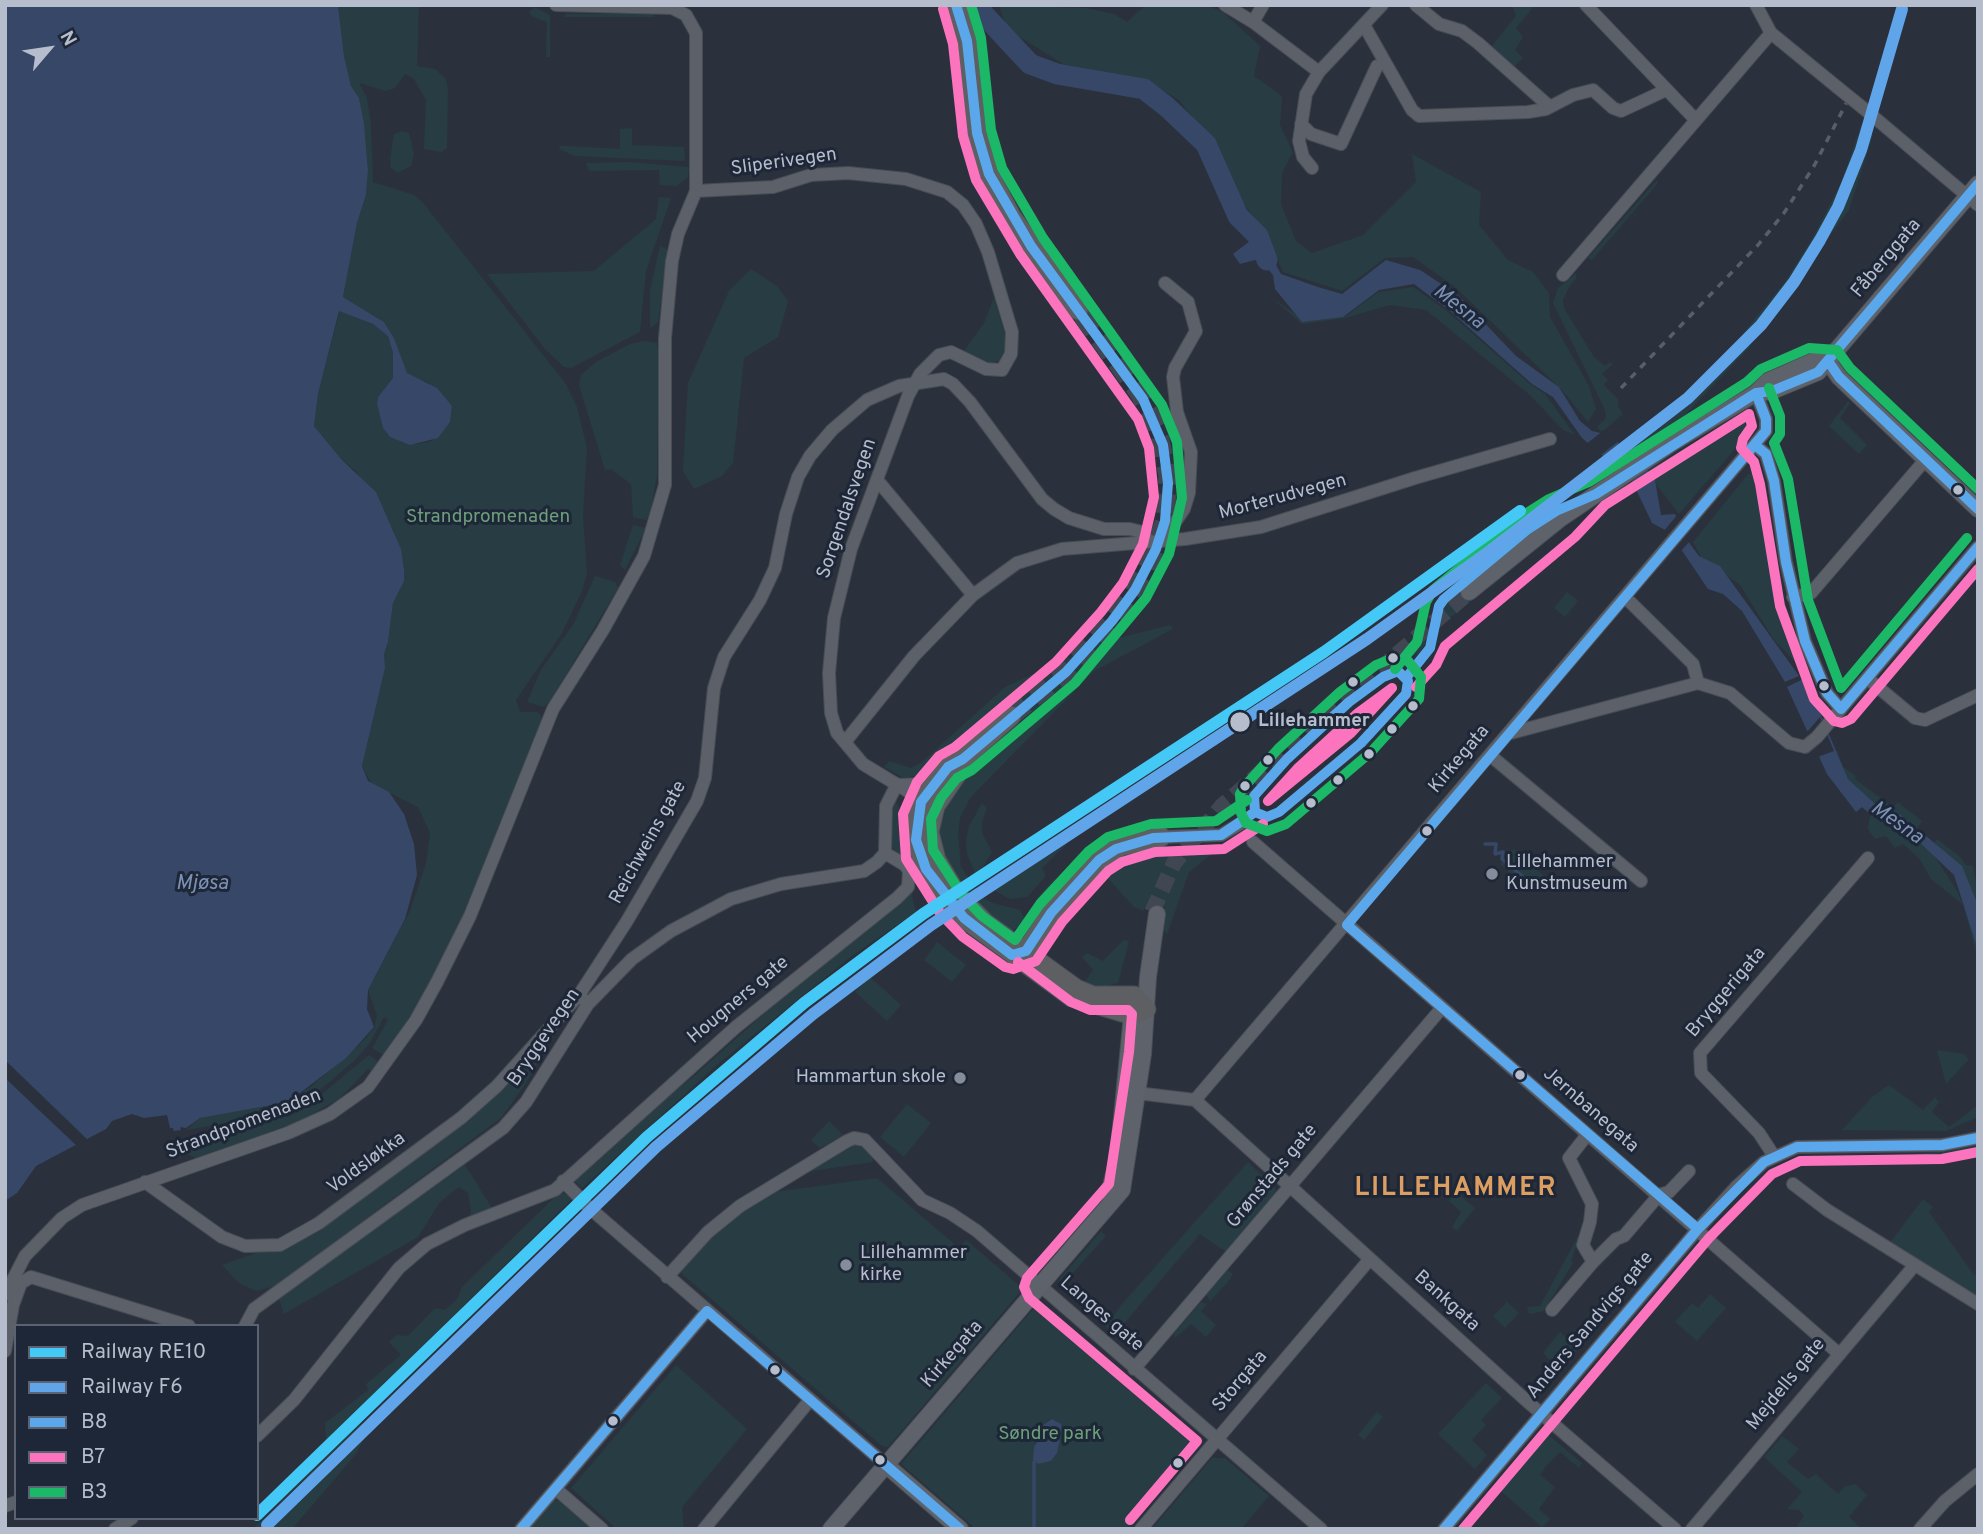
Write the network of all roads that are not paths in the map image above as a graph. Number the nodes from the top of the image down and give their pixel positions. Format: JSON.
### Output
{"nodes":[{"id":1,"x":556,"y":5,"type":"edge"},
{"id":2,"x":956,"y":5,"type":"edge"},
{"id":3,"x":1225,"y":5,"type":"edge"},
{"id":4,"x":1263,"y":5,"type":"edge"},
{"id":5,"x":1382,"y":5,"type":"edge"},
{"id":6,"x":1416,"y":5,"type":"edge"},
{"id":7,"x":1586,"y":5,"type":"edge"},
{"id":8,"x":1756,"y":5,"type":"edge"},
{"id":9,"x":1253,"y":22,"type":"junction"},
{"id":10,"x":1364,"y":25,"type":"junction"},
{"id":11,"x":1771,"y":33,"type":"junction"},
{"id":12,"x":1377,"y":66,"type":"dead end"},
{"id":13,"x":1320,"y":72,"type":"junction"},
{"id":14,"x":1666,"y":90,"type":"junction"},
{"id":15,"x":1550,"y":107,"type":"junction"},
{"id":16,"x":1697,"y":118,"type":"junction"},
{"id":17,"x":1301,"y":124,"type":"junction"},
{"id":18,"x":1312,"y":168,"type":"dead end"},
{"id":19,"x":696,"y":191,"type":"junction"},
{"id":20,"x":1974,"y":195,"type":"edge"},
{"id":21,"x":1563,"y":275,"type":"dead end"},
{"id":22,"x":1165,"y":283,"type":"dead end"},
{"id":23,"x":1078,"y":310,"type":"tunnel mouth"},
{"id":24,"x":1012,"y":354,"type":"joint"},
{"id":25,"x":1828,"y":361,"type":"junction"},
{"id":26,"x":913,"y":385,"type":"junction"},
{"id":27,"x":1756,"y":393,"type":"junction"},
{"id":28,"x":1550,"y":439,"type":"dead end"},
{"id":29,"x":1755,"y":445,"type":"junction"},
{"id":30,"x":1926,"y":459,"type":"junction"},
{"id":31,"x":878,"y":481,"type":"junction"},
{"id":32,"x":1978,"y":509,"type":"edge"},
{"id":33,"x":1163,"y":540,"type":"junction"},
{"id":34,"x":1149,"y":542,"type":"junction"},
{"id":35,"x":1978,"y":547,"type":"edge"},
{"id":36,"x":1469,"y":592,"type":"tunnel mouth"},
{"id":37,"x":973,"y":595,"type":"junction"},
{"id":38,"x":1793,"y":597,"type":"junction"},
{"id":39,"x":1626,"y":598,"type":"junction"},
{"id":40,"x":1867,"y":678,"type":"junction"},
{"id":41,"x":1698,"y":683,"type":"junction"},
{"id":42,"x":1978,"y":695,"type":"edge"},
{"id":43,"x":1842,"y":709,"type":"junction"},
{"id":44,"x":1011,"y":716,"type":"tunnel mouth"},
{"id":45,"x":1511,"y":733,"type":"junction"},
{"id":46,"x":845,"y":742,"type":"junction"},
{"id":47,"x":1491,"y":756,"type":"junction"},
{"id":48,"x":898,"y":784,"type":"junction"},
{"id":49,"x":928,"y":800,"type":"junction"},
{"id":50,"x":1243,"y":822,"type":"dead end"},
{"id":51,"x":1161,"y":837,"type":"joint"},
{"id":52,"x":1253,"y":842,"type":"dead end"},
{"id":53,"x":885,"y":853,"type":"junction"},
{"id":54,"x":1868,"y":858,"type":"dead end"},
{"id":55,"x":1641,"y":881,"type":"dead end"},
{"id":56,"x":1347,"y":925,"type":"junction"},
{"id":57,"x":1017,"y":949,"type":"junction"},
{"id":58,"x":583,"y":999,"type":"junction"},
{"id":59,"x":1137,"y":1007,"type":"junction"},
{"id":60,"x":1441,"y":1009,"type":"junction"},
{"id":61,"x":1126,"y":1077,"type":"junction"},
{"id":62,"x":1137,"y":1093,"type":"junction"},
{"id":63,"x":1195,"y":1100,"type":"junction"},
{"id":64,"x":1122,"y":1107,"type":"junction"},
{"id":65,"x":1587,"y":1135,"type":"junction"},
{"id":66,"x":1978,"y":1138,"type":"edge"},
{"id":67,"x":1774,"y":1156,"type":"junction"},
{"id":68,"x":1689,"y":1171,"type":"dead end"},
{"id":69,"x":563,"y":1181,"type":"junction"},
{"id":70,"x":145,"y":1182,"type":"junction"},
{"id":71,"x":1793,"y":1184,"type":"dead end"},
{"id":72,"x":1290,"y":1186,"type":"junction"},
{"id":73,"x":1659,"y":1195,"type":"junction"},
{"id":74,"x":1105,"y":1207,"type":"junction"},
{"id":75,"x":1699,"y":1229,"type":"junction"},
{"id":76,"x":1370,"y":1259,"type":"junction"},
{"id":77,"x":1593,"y":1262,"type":"junction"},
{"id":78,"x":1914,"y":1266,"type":"junction"},
{"id":79,"x":667,"y":1277,"type":"junction"},
{"id":80,"x":1038,"y":1287,"type":"junction"},
{"id":81,"x":5,"y":1295,"type":"edge"},
{"id":82,"x":1978,"y":1304,"type":"edge"},
{"id":83,"x":1552,"y":1310,"type":"dead end"},
{"id":84,"x":707,"y":1311,"type":"junction"},
{"id":85,"x":183,"y":1324,"type":"edge"},
{"id":86,"x":246,"y":1324,"type":"edge"},
{"id":87,"x":5,"y":1351,"type":"edge"},
{"id":88,"x":1839,"y":1353,"type":"junction"},
{"id":89,"x":1134,"y":1370,"type":"junction"},
{"id":90,"x":810,"y":1400,"type":"junction"},
{"id":91,"x":1542,"y":1414,"type":"junction"},
{"id":92,"x":259,"y":1434,"type":"edge"},
{"id":93,"x":1217,"y":1439,"type":"junction"},
{"id":94,"x":886,"y":1465,"type":"junction"},
{"id":95,"x":1978,"y":1474,"type":"edge"},
{"id":96,"x":556,"y":1489,"type":"junction"},
{"id":97,"x":521,"y":1529,"type":"edge"},
{"id":98,"x":602,"y":1529,"type":"edge"},
{"id":99,"x":704,"y":1529,"type":"edge"},
{"id":100,"x":831,"y":1529,"type":"edge"},
{"id":101,"x":960,"y":1529,"type":"edge"},
{"id":102,"x":1140,"y":1529,"type":"edge"},
{"id":103,"x":1321,"y":1529,"type":"edge"},
{"id":104,"x":1444,"y":1529,"type":"edge"},
{"id":105,"x":1675,"y":1529,"type":"edge"},
{"id":106,"x":1692,"y":1529,"type":"edge"},
{"id":107,"x":1920,"y":1529,"type":"edge"}],
"edges":[{"from":1,"to":19,"type":"street","name":"Strandpromenaden"},
{"from":2,"to":23,"type":"highway"},
{"from":3,"to":9,"type":"street"},
{"from":4,"to":9,"type":"street"},
{"from":5,"to":10,"type":"street"},
{"from":6,"to":15,"type":"street"},
{"from":7,"to":14,"type":"street"},
{"from":8,"to":11,"type":"street"},
{"from":9,"to":13,"type":"street"},
{"from":10,"to":13,"type":"street"},
{"from":10,"to":15,"type":"street"},
{"from":11,"to":16,"type":"street"},
{"from":11,"to":20,"type":"street","bridge":true},
{"from":12,"to":17,"type":"street"},
{"from":13,"to":17,"type":"street"},
{"from":14,"to":15,"type":"street"},
{"from":14,"to":16,"type":"street"},
{"from":16,"to":21,"type":"street"},
{"from":17,"to":18,"type":"street"},
{"from":19,"to":24,"type":"street","name":"Sliperivegen"},
{"from":19,"to":70,"type":"street","name":"Strandpromenaden"},
{"from":20,"to":25,"type":"main road","name":"Fåberggata"},
{"from":22,"to":33,"type":"street"},
{"from":24,"to":26,"type":"street","name":"Sorgendalsvegen"},
{"from":25,"to":27,"type":"main road"},
{"from":25,"to":30,"type":"main road"},
{"from":26,"to":31,"type":"street","name":"Sorgendalsvegen"},
{"from":26,"to":34,"type":"street","name":"Reichweins gate"},
{"from":26,"to":58,"type":"street","name":"Reichweins gate"},
{"from":27,"to":29,"type":"street","name":"Kirkegata"},
{"from":27,"to":36,"type":"main road"},
{"from":28,"to":33,"type":"street","name":"Morterudvegen"},
{"from":29,"to":38,"type":"street"},
{"from":29,"to":39,"type":"street","name":"Kirkegata"},
{"from":30,"to":32,"type":"main road"},
{"from":30,"to":38,"type":"street"},
{"from":31,"to":37,"type":"street"},
{"from":31,"to":46,"type":"street","name":"Sorgendalsvegen"},
{"from":33,"to":34,"type":"street","name":"Morterudvegen"},
{"from":34,"to":37,"type":"street","name":"Morterudvegen"},
{"from":35,"to":40,"type":"street"},
{"from":37,"to":46,"type":"street","name":"Morterudvegen"},
{"from":38,"to":43,"type":"street"},
{"from":39,"to":41,"type":"street"},
{"from":39,"to":45,"type":"street","name":"Kirkegata"},
{"from":40,"to":42,"type":"street"},
{"from":40,"to":43,"type":"street"},
{"from":41,"to":43,"type":"street"},
{"from":41,"to":45,"type":"street"},
{"from":44,"to":49,"type":"highway"},
{"from":45,"to":47,"type":"street","name":"Kirkegata"},
{"from":46,"to":48,"type":"street","name":"Sorgendalsvegen"},
{"from":47,"to":55,"type":"street"},
{"from":47,"to":56,"type":"street","name":"Kirkegata"},
{"from":48,"to":49,"type":"street","name":"Sorgendalsvegen"},
{"from":48,"to":53,"type":"street"},
{"from":49,"to":57,"type":"highway"},
{"from":50,"to":51,"type":"street"},
{"from":51,"to":57,"type":"highway"},
{"from":52,"to":56,"type":"street","name":"Jernbanegata"},
{"from":53,"to":58,"type":"street","name":"Bryggevegen"},
{"from":53,"to":69,"type":"street","name":"Hougners gate"},
{"from":54,"to":67,"type":"street","name":"Bryggerigata"},
{"from":56,"to":60,"type":"street","name":"Jernbanegata"},
{"from":56,"to":63,"type":"street","name":"Kirkegata"},
{"from":57,"to":59,"type":"highway"},
{"from":58,"to":70,"type":"street","name":"Voldsløkka"},
{"from":58,"to":86,"type":"street","name":"Bryggevegen"},
{"from":59,"to":59,"type":"main road"},
{"from":59,"to":61,"type":"main road"},
{"from":59,"to":62,"type":"main road","name":"Kirkegata"},
{"from":60,"to":65,"type":"street","name":"Jernbanegata"},
{"from":60,"to":72,"type":"street","name":"Grønstads gate"},
{"from":61,"to":62,"type":"main road"},
{"from":61,"to":64,"type":"main road"},
{"from":62,"to":63,"type":"street"},
{"from":62,"to":64,"type":"main road"},
{"from":62,"to":74,"type":"main road","name":"Kirkegata"},
{"from":63,"to":72,"type":"street","name":"Bankgata"},
{"from":64,"to":74,"type":"main road"},
{"from":65,"to":73,"type":"street","name":"Jernbanegata"},
{"from":65,"to":77,"type":"street"},
{"from":66,"to":67,"type":"street"},
{"from":67,"to":75,"type":"street","name":"Anders Sandvigs gate"},
{"from":68,"to":73,"type":"street"},
{"from":69,"to":79,"type":"street"},
{"from":69,"to":92,"type":"street"},
{"from":70,"to":81,"type":"street","name":"Strandpromenaden"},
{"from":71,"to":78,"type":"street"},
{"from":72,"to":76,"type":"street","name":"Bankgata"},
{"from":72,"to":89,"type":"street","name":"Grønstads gate"},
{"from":73,"to":75,"type":"street","name":"Jernbanegata"},
{"from":73,"to":77,"type":"street"},
{"from":74,"to":80,"type":"main road","name":"Kirkegata"},
{"from":75,"to":88,"type":"street","name":"Jernbanegata"},
{"from":75,"to":91,"type":"street","name":"Anders Sandvigs gate"},
{"from":76,"to":91,"type":"street","name":"Bankgata"},
{"from":76,"to":93,"type":"street","name":"Storgata"},
{"from":77,"to":83,"type":"street"},
{"from":78,"to":82,"type":"street"},
{"from":78,"to":88,"type":"street","name":"Mejdells gate"},
{"from":79,"to":80,"type":"street","name":"Langes gate"},
{"from":79,"to":84,"type":"street"},
{"from":80,"to":89,"type":"street","name":"Langes gate"},
{"from":80,"to":94,"type":"main road","name":"Kirkegata"},
{"from":84,"to":90,"type":"street"},
{"from":84,"to":96,"type":"street"},
{"from":85,"to":87,"type":"street"},
{"from":88,"to":106,"type":"street","name":"Mejdells gate"},
{"from":89,"to":93,"type":"street","name":"Langes gate"},
{"from":90,"to":94,"type":"street"},
{"from":90,"to":99,"type":"street"},
{"from":91,"to":104,"type":"street","name":"Anders Sandvigs gate"},
{"from":91,"to":105,"type":"street","name":"Bankgata"},
{"from":93,"to":102,"type":"street","name":"Storgata"},
{"from":93,"to":103,"type":"street","name":"Langes gate"},
{"from":94,"to":100,"type":"main road","name":"Kirkegata"},
{"from":94,"to":101,"type":"main road"},
{"from":95,"to":107,"type":"street"},
{"from":96,"to":97,"type":"street"},
{"from":96,"to":98,"type":"street"}]}
